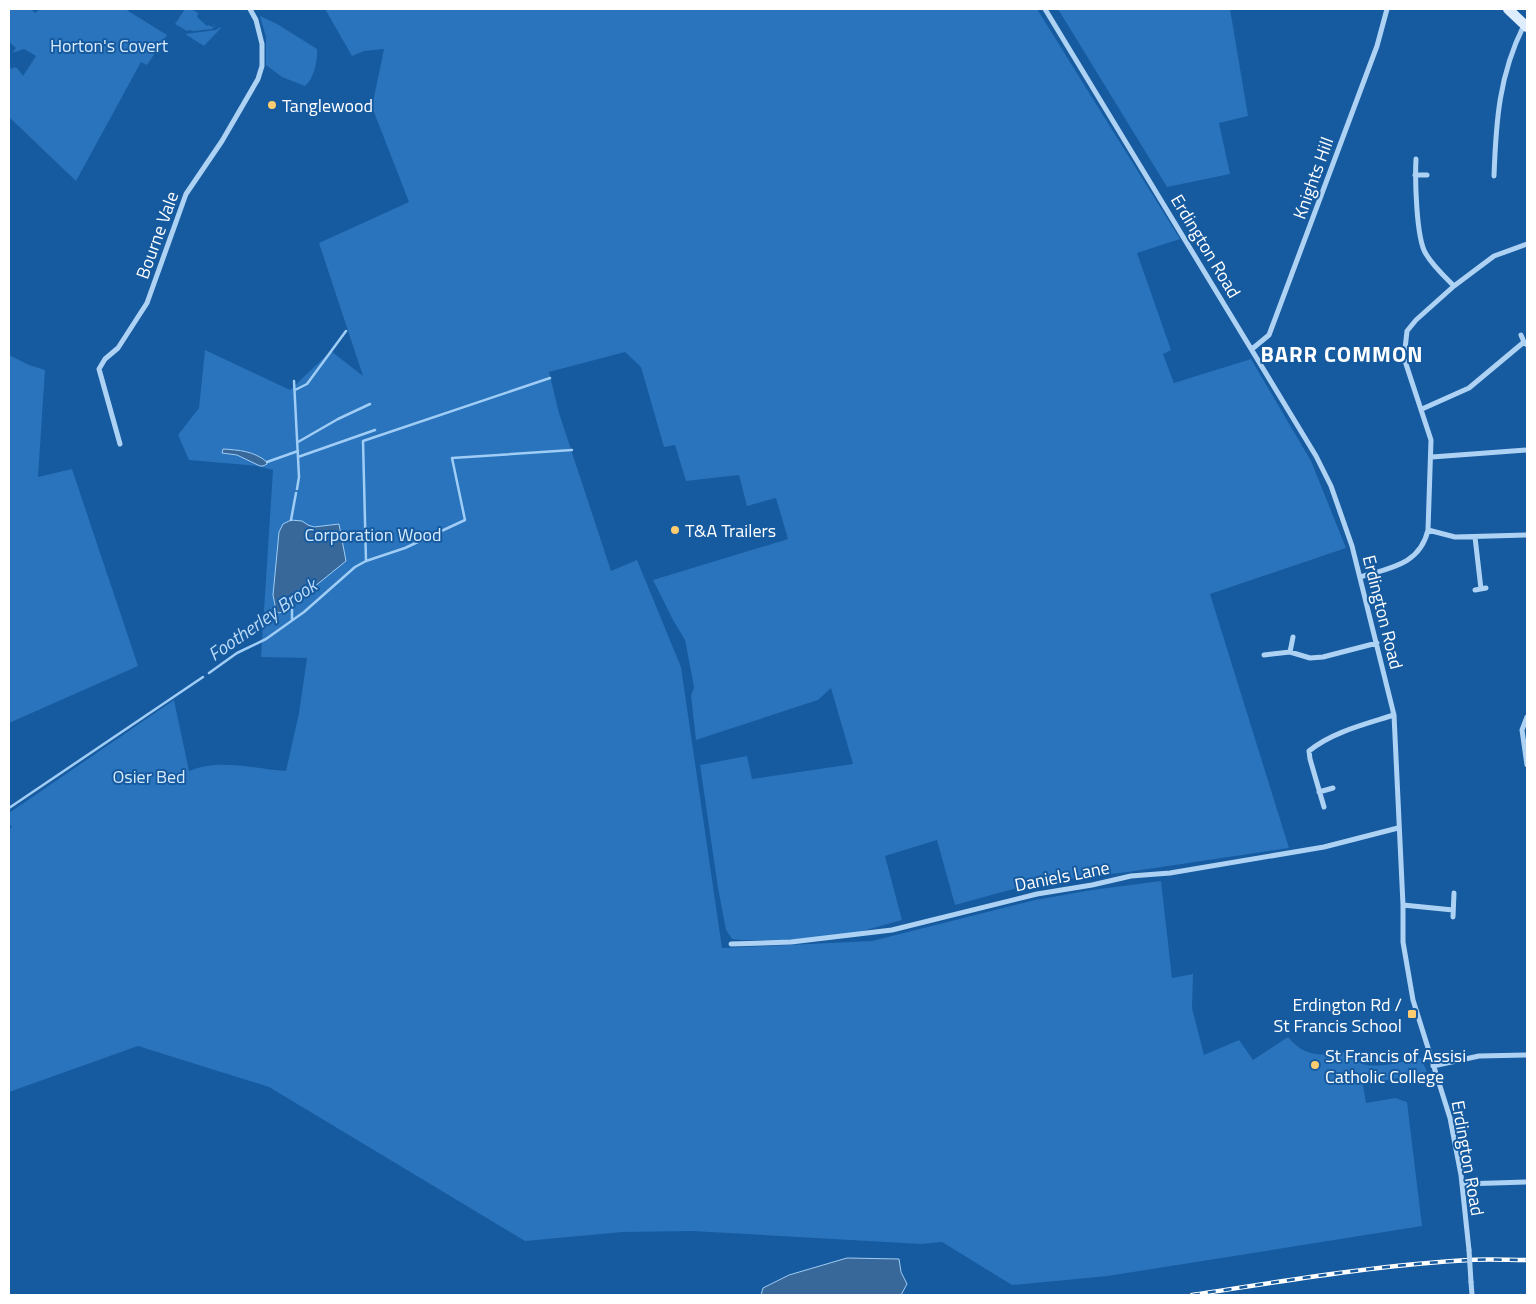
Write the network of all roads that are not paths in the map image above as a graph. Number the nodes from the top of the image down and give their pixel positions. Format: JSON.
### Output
{"nodes":[{"id":1,"x":250,"y":9,"type":"edge"},
{"id":2,"x":1045,"y":9,"type":"edge"},
{"id":3,"x":1387,"y":9,"type":"edge"},
{"id":4,"x":1508,"y":9,"type":"edge"},
{"id":5,"x":1526,"y":26,"type":"edge"},
{"id":6,"x":1416,"y":159,"type":"dead end"},
{"id":7,"x":1415,"y":175,"type":"junction"},
{"id":8,"x":1427,"y":175,"type":"dead end"},
{"id":9,"x":1494,"y":176,"type":"dead end"},
{"id":10,"x":1527,"y":244,"type":"edge"},
{"id":11,"x":1454,"y":286,"type":"junction"},
{"id":12,"x":1521,"y":335,"type":"dead end"},
{"id":13,"x":1526,"y":343,"type":"edge"},
{"id":14,"x":1252,"y":349,"type":"junction"},
{"id":15,"x":1422,"y":408,"type":"junction"},
{"id":16,"x":120,"y":444,"type":"dead end"},
{"id":17,"x":1527,"y":450,"type":"edge"},
{"id":18,"x":1432,"y":456,"type":"junction"},
{"id":19,"x":1428,"y":530,"type":"junction"},
{"id":20,"x":1527,"y":536,"type":"edge"},
{"id":21,"x":1474,"y":537,"type":"junction"},
{"id":22,"x":1360,"y":577,"type":"junction"},
{"id":23,"x":1481,"y":589,"type":"dead end"},
{"id":24,"x":1293,"y":637,"type":"dead end"},
{"id":25,"x":1377,"y":643,"type":"junction"},
{"id":26,"x":1290,"y":652,"type":"junction"},
{"id":27,"x":1264,"y":655,"type":"dead end"},
{"id":28,"x":1394,"y":715,"type":"junction"},
{"id":29,"x":1527,"y":716,"type":"edge"},
{"id":30,"x":1527,"y":765,"type":"edge"},
{"id":31,"x":1333,"y":788,"type":"dead end"},
{"id":32,"x":1319,"y":792,"type":"junction"},
{"id":33,"x":1324,"y":807,"type":"dead end"},
{"id":34,"x":1398,"y":828,"type":"junction"},
{"id":35,"x":1454,"y":893,"type":"dead end"},
{"id":36,"x":1403,"y":905,"type":"junction"},
{"id":37,"x":1453,"y":910,"type":"junction"},
{"id":38,"x":1453,"y":917,"type":"dead end"},
{"id":39,"x":731,"y":944,"type":"dead end"},
{"id":40,"x":1527,"y":1055,"type":"edge"},
{"id":41,"x":1433,"y":1066,"type":"junction"},
{"id":42,"x":1527,"y":1182,"type":"edge"},
{"id":43,"x":1462,"y":1184,"type":"junction"},
{"id":44,"x":1472,"y":1295,"type":"edge"}],
"edges":[{"from":1,"to":16,"type":"street","name":"Bourne Vale"},
{"from":2,"to":14,"type":"street","name":"Erdington Road"},
{"from":3,"to":14,"type":"street","name":"Knights Hill"},
{"from":4,"to":5,"type":"main road"},
{"from":5,"to":9,"type":"street"},
{"from":6,"to":7,"type":"street"},
{"from":7,"to":8,"type":"street"},
{"from":7,"to":11,"type":"street"},
{"from":10,"to":11,"type":"street"},
{"from":11,"to":15,"type":"street"},
{"from":12,"to":13,"type":"street"},
{"from":13,"to":15,"type":"street"},
{"from":14,"to":22,"type":"street","name":"Erdington Road"},
{"from":15,"to":18,"type":"street"},
{"from":17,"to":18,"type":"street"},
{"from":18,"to":19,"type":"street"},
{"from":19,"to":21,"type":"street"},
{"from":19,"to":22,"type":"street"},
{"from":20,"to":21,"type":"street"},
{"from":21,"to":23,"type":"street"},
{"from":22,"to":25,"type":"street","name":"Erdington Road"},
{"from":24,"to":26,"type":"street"},
{"from":25,"to":26,"type":"street"},
{"from":25,"to":28,"type":"street","name":"Erdington Road"},
{"from":26,"to":27,"type":"street"},
{"from":28,"to":32,"type":"street"},
{"from":28,"to":34,"type":"street","name":"Erdington Road"},
{"from":29,"to":30,"type":"street"},
{"from":31,"to":32,"type":"street"},
{"from":32,"to":33,"type":"street"},
{"from":34,"to":36,"type":"street","name":"Erdington Road"},
{"from":34,"to":39,"type":"street","name":"Daniels Lane"},
{"from":35,"to":37,"type":"street"},
{"from":36,"to":37,"type":"street"},
{"from":36,"to":41,"type":"street","name":"Erdington Road"},
{"from":37,"to":38,"type":"street"},
{"from":40,"to":41,"type":"street"},
{"from":41,"to":43,"type":"street","name":"Erdington Road"},
{"from":42,"to":43,"type":"street"},
{"from":43,"to":44,"type":"street","name":"Erdington Road","bridge":true}]}
